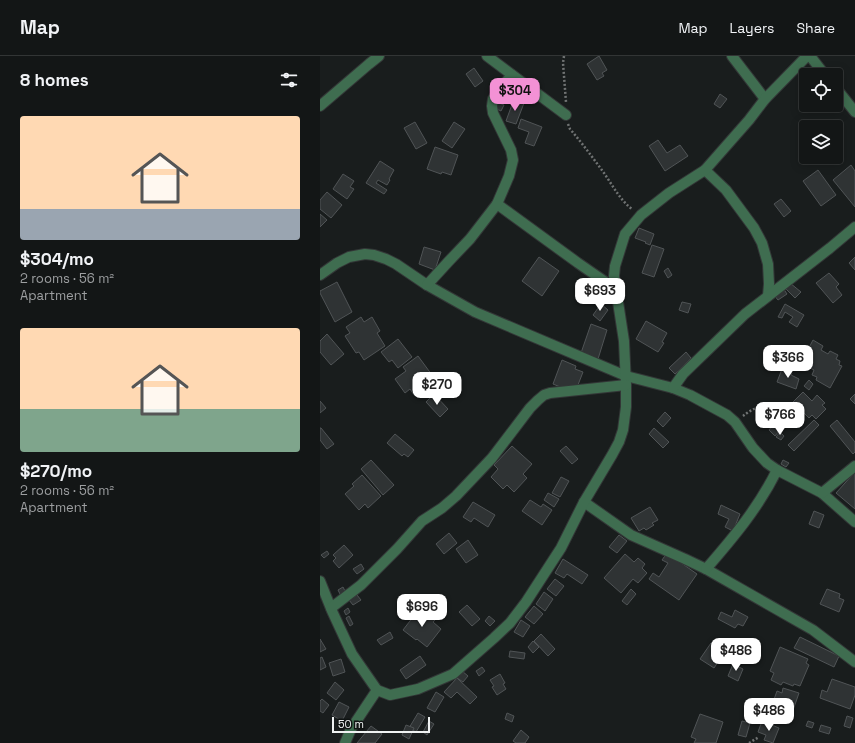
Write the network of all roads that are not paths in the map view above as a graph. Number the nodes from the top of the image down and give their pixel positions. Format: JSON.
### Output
{"nodes":[{"id":1,"x":379,"y":56,"type":"edge"},
{"id":2,"x":487,"y":56,"type":"edge"},
{"id":3,"x":732,"y":56,"type":"edge"},
{"id":4,"x":807,"y":56,"type":"edge"},
{"id":5,"x":810,"y":56,"type":"edge"},
{"id":6,"x":819,"y":68,"type":"edge"},
{"id":7,"x":512,"y":75,"type":"junction"},
{"id":8,"x":843,"y":97,"type":"edge"},
{"id":9,"x":766,"y":99,"type":"junction"},
{"id":10,"x":320,"y":106,"type":"edge"},
{"id":11,"x":855,"y":112,"type":"edge"},
{"id":12,"x":566,"y":116,"type":"road end"},
{"id":13,"x":705,"y":170,"type":"junction"},
{"id":14,"x":497,"y":204,"type":"junction"},
{"id":15,"x":855,"y":227,"type":"edge"},
{"id":16,"x":320,"y":275,"type":"edge"},
{"id":17,"x":427,"y":285,"type":"junction"},
{"id":18,"x":617,"y":294,"type":"junction"},
{"id":19,"x":768,"y":296,"type":"junction"},
{"id":20,"x":626,"y":381,"type":"junction"},
{"id":21,"x":673,"y":388,"type":"junction"},
{"id":22,"x":855,"y":466,"type":"edge"},
{"id":23,"x":777,"y":470,"type":"junction"},
{"id":24,"x":822,"y":493,"type":"junction"},
{"id":25,"x":584,"y":502,"type":"junction"},
{"id":26,"x":855,"y":522,"type":"edge"},
{"id":27,"x":706,"y":569,"type":"junction"},
{"id":28,"x":320,"y":581,"type":"edge"},
{"id":29,"x":331,"y":608,"type":"junction"},
{"id":30,"x":855,"y":662,"type":"edge"},
{"id":31,"x":377,"y":690,"type":"junction"},
{"id":32,"x":345,"y":743,"type":"edge"}],
"edges":[{"from":1,"to":10,"type":"street"},
{"from":2,"to":7,"type":"street"},
{"from":3,"to":9,"type":"street"},
{"from":4,"to":9,"type":"street"},
{"from":5,"to":6,"type":"street"},
{"from":7,"to":12,"type":"street"},
{"from":7,"to":14,"type":"street"},
{"from":8,"to":11,"type":"street"},
{"from":9,"to":13,"type":"street"},
{"from":13,"to":18,"type":"street"},
{"from":13,"to":19,"type":"street"},
{"from":14,"to":17,"type":"street"},
{"from":14,"to":18,"type":"street"},
{"from":15,"to":19,"type":"street"},
{"from":16,"to":17,"type":"street"},
{"from":17,"to":20,"type":"street"},
{"from":18,"to":20,"type":"street"},
{"from":19,"to":21,"type":"street"},
{"from":20,"to":21,"type":"street"},
{"from":20,"to":25,"type":"street"},
{"from":20,"to":29,"type":"street"},
{"from":21,"to":23,"type":"street"},
{"from":22,"to":24,"type":"street"},
{"from":23,"to":24,"type":"street"},
{"from":23,"to":27,"type":"street"},
{"from":24,"to":26,"type":"street"},
{"from":25,"to":27,"type":"street"},
{"from":25,"to":31,"type":"street"},
{"from":27,"to":30,"type":"street"},
{"from":28,"to":29,"type":"street"},
{"from":29,"to":31,"type":"street"},
{"from":31,"to":32,"type":"street"}]}
